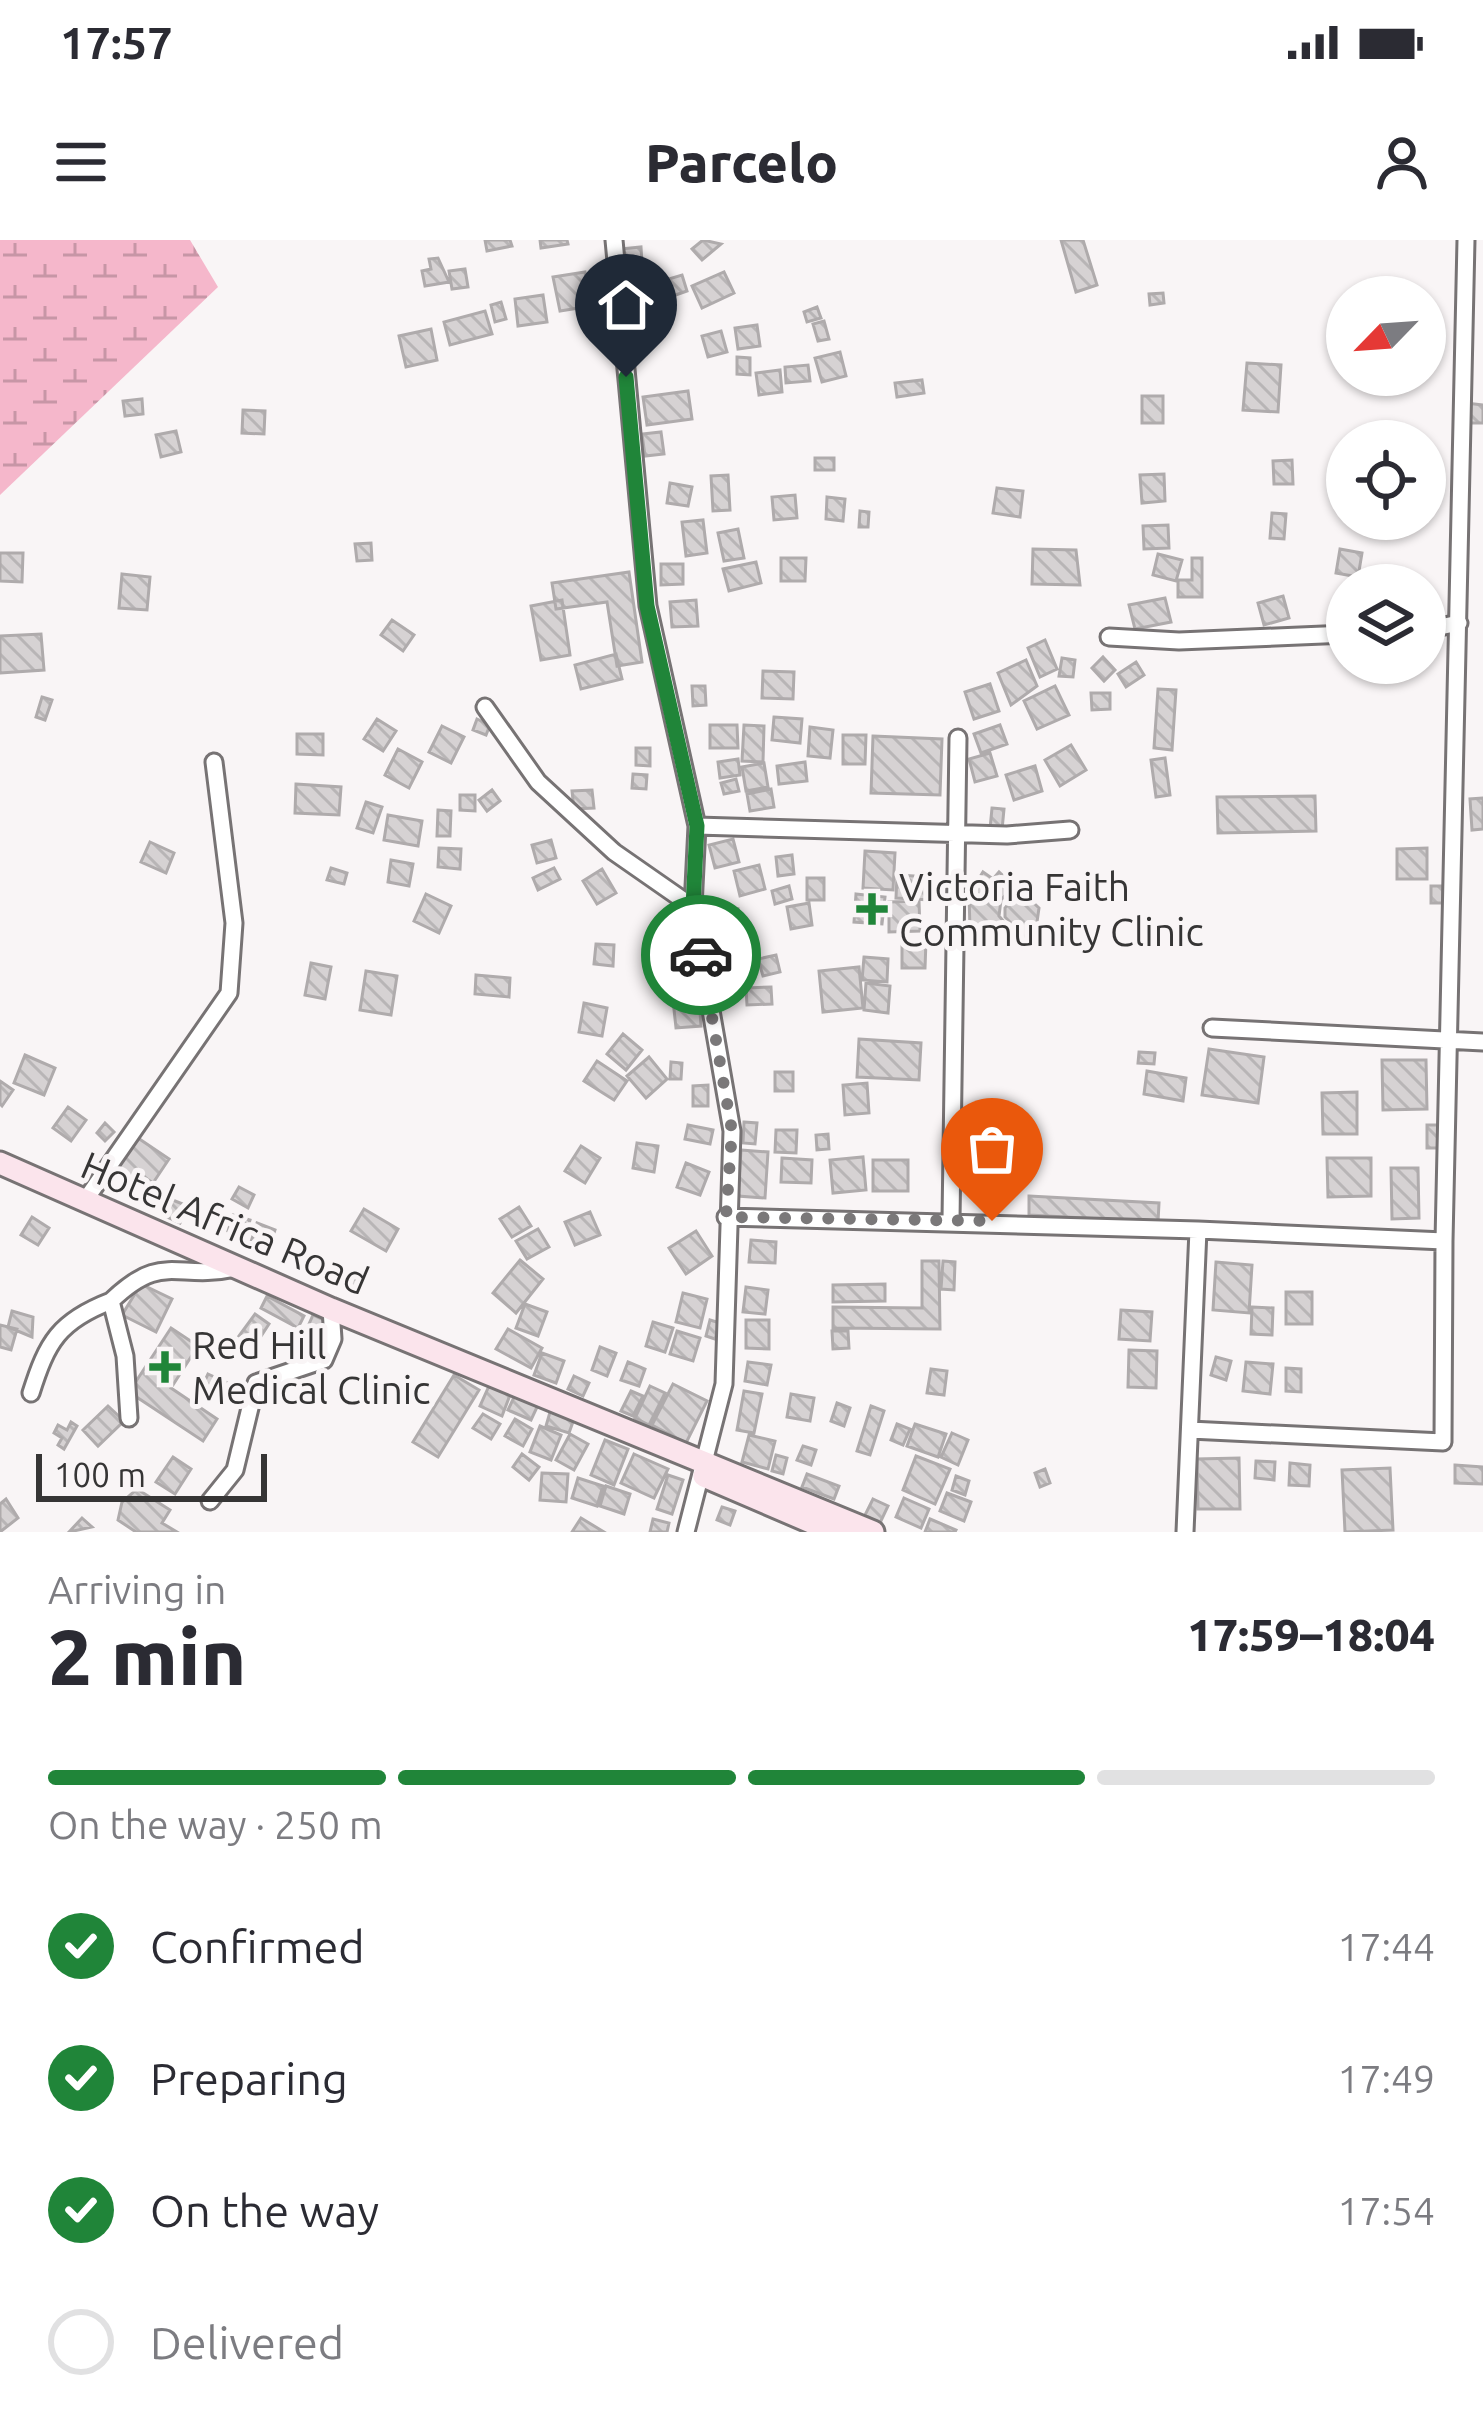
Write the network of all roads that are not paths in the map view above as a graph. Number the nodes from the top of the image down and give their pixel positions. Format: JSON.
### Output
{"nodes":[{"id":1,"x":614,"y":240,"type":"edge"},
{"id":2,"x":1466,"y":240,"type":"edge"},
{"id":3,"x":1459,"y":623,"type":"junction"},
{"id":4,"x":1446,"y":626,"type":"edge"},
{"id":5,"x":1326,"y":635,"type":"edge"},
{"id":6,"x":1109,"y":637,"type":"dead end"},
{"id":7,"x":485,"y":707,"type":"dead end"},
{"id":8,"x":958,"y":738,"type":"dead end"},
{"id":9,"x":214,"y":762,"type":"dead end"},
{"id":10,"x":697,"y":826,"type":"junction"},
{"id":11,"x":1070,"y":830,"type":"dead end"},
{"id":12,"x":956,"y":832,"type":"junction"},
{"id":13,"x":693,"y":907,"type":"junction"},
{"id":14,"x":1212,"y":1028,"type":"dead end"},
{"id":15,"x":1451,"y":1041,"type":"junction"},
{"id":16,"x":1483,"y":1042,"type":"edge"},
{"id":17,"x":0,"y":1163,"type":"edge"},
{"id":18,"x":84,"y":1202,"type":"junction"},
{"id":19,"x":726,"y":1217,"type":"junction"},
{"id":20,"x":951,"y":1220,"type":"junction"},
{"id":21,"x":1198,"y":1230,"type":"junction"},
{"id":22,"x":1444,"y":1241,"type":"junction"},
{"id":23,"x":236,"y":1268,"type":"junction"},
{"id":24,"x":111,"y":1301,"type":"junction"},
{"id":25,"x":331,"y":1309,"type":"junction"},
{"id":26,"x":31,"y":1394,"type":"dead end"},
{"id":27,"x":129,"y":1418,"type":"dead end"},
{"id":28,"x":1190,"y":1430,"type":"junction"},
{"id":29,"x":698,"y":1464,"type":"junction"},
{"id":30,"x":210,"y":1501,"type":"dead end"},
{"id":31,"x":686,"y":1532,"type":"edge"},
{"id":32,"x":834,"y":1532,"type":"edge"},
{"id":33,"x":873,"y":1532,"type":"edge"},
{"id":34,"x":1186,"y":1532,"type":"edge"}],
"edges":[{"from":1,"to":10,"type":"street"},
{"from":2,"to":3,"type":"street"},
{"from":3,"to":4,"type":"street"},
{"from":3,"to":15,"type":"street"},
{"from":5,"to":6,"type":"street"},
{"from":7,"to":13,"type":"street"},
{"from":8,"to":12,"type":"street"},
{"from":9,"to":18,"type":"street"},
{"from":10,"to":12,"type":"street"},
{"from":10,"to":13,"type":"street"},
{"from":11,"to":12,"type":"street"},
{"from":12,"to":20,"type":"street"},
{"from":13,"to":19,"type":"street"},
{"from":14,"to":15,"type":"street"},
{"from":15,"to":16,"type":"street"},
{"from":15,"to":22,"type":"street"},
{"from":17,"to":18,"type":"street","name":"Hotel Africa Road"},
{"from":18,"to":23,"type":"street","name":"Hotel Africa Road"},
{"from":19,"to":20,"type":"street"},
{"from":19,"to":29,"type":"street"},
{"from":20,"to":21,"type":"street"},
{"from":21,"to":22,"type":"street"},
{"from":21,"to":28,"type":"street"},
{"from":22,"to":28,"type":"street"},
{"from":23,"to":24,"type":"street"},
{"from":23,"to":25,"type":"street","name":"Hotel Africa Road"},
{"from":24,"to":26,"type":"street"},
{"from":24,"to":27,"type":"street"},
{"from":25,"to":29,"type":"street","name":"Hotel Africa Road"},
{"from":25,"to":30,"type":"street"},
{"from":28,"to":34,"type":"street"},
{"from":29,"to":31,"type":"street"},
{"from":29,"to":32,"type":"street","name":"Hotel Africa Road"},
{"from":29,"to":33,"type":"street","name":"Hotel Africa Road"}]}
